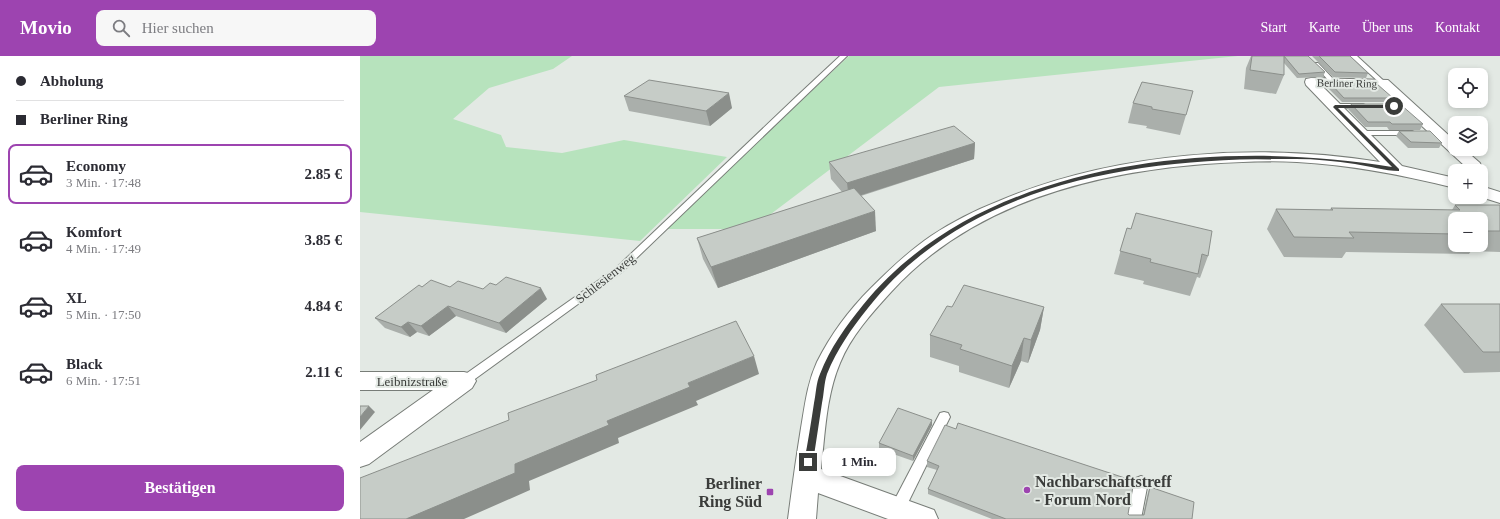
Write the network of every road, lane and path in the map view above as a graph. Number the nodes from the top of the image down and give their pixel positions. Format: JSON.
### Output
{"nodes":[{"id":1,"x":844,"y":56,"type":"edge"},
{"id":2,"x":1353,"y":56,"type":"edge"},
{"id":3,"x":1308,"y":57,"type":"edge"},
{"id":4,"x":1334,"y":82,"type":"junction"},
{"id":5,"x":1383,"y":83,"type":"junction"},
{"id":6,"x":1335,"y":106,"type":"junction"},
{"id":7,"x":1372,"y":106,"type":"edge"},
{"id":8,"x":1394,"y":106,"type":"edge"},
{"id":9,"x":1409,"y":106,"type":"junction"},
{"id":10,"x":1361,"y":133,"type":"junction"},
{"id":11,"x":1438,"y":134,"type":"junction"},
{"id":12,"x":1448,"y":143,"type":"edge"},
{"id":13,"x":1463,"y":156,"type":"edge"},
{"id":14,"x":1472,"y":164,"type":"edge"},
{"id":15,"x":1397,"y":170,"type":"junction"},
{"id":16,"x":1448,"y":181,"type":"edge"},
{"id":17,"x":1488,"y":194,"type":"edge"},
{"id":18,"x":1500,"y":198,"type":"edge"},
{"id":19,"x":464,"y":381,"type":"junction"},
{"id":20,"x":360,"y":382,"type":"edge"},
{"id":21,"x":944,"y":417,"type":"dead end"},
{"id":22,"x":360,"y":456,"type":"edge"},
{"id":23,"x":806,"y":476,"type":"junction"},
{"id":24,"x":1140,"y":482,"type":"dead end"},
{"id":25,"x":898,"y":508,"type":"junction"},
{"id":26,"x":802,"y":519,"type":"edge"},
{"id":27,"x":924,"y":519,"type":"edge"},
{"id":28,"x":1134,"y":519,"type":"edge"}],
"edges":[{"from":1,"to":19,"type":"lane","name":"Schlesienweg"},
{"from":2,"to":5,"type":"lane"},
{"from":3,"to":4,"type":"lane"},
{"from":4,"to":5,"type":"street","name":"Berliner Ring"},
{"from":4,"to":6,"type":"street","name":"Berliner Ring"},
{"from":5,"to":9,"type":"street","name":"Berliner Ring"},
{"from":6,"to":7,"type":"lane"},
{"from":6,"to":10,"type":"street","name":"Berliner Ring"},
{"from":8,"to":9,"type":"lane"},
{"from":9,"to":11,"type":"street","name":"Berliner Ring"},
{"from":10,"to":11,"type":"lane"},
{"from":10,"to":15,"type":"street","name":"Berliner Ring"},
{"from":11,"to":12,"type":"street","name":"Berliner Ring"},
{"from":13,"to":14,"type":"street","name":"Berliner Ring"},
{"from":15,"to":16,"type":"street"},
{"from":15,"to":23,"type":"street"},
{"from":17,"to":18,"type":"street"},
{"from":19,"to":20,"type":"street","name":"Leibnizstraße"},
{"from":19,"to":22,"type":"street","name":"Schlesienweg"},
{"from":21,"to":25,"type":"lane"},
{"from":23,"to":25,"type":"street"},
{"from":23,"to":26,"type":"street"},
{"from":24,"to":28,"type":"lane"},
{"from":25,"to":27,"type":"street"}]}
